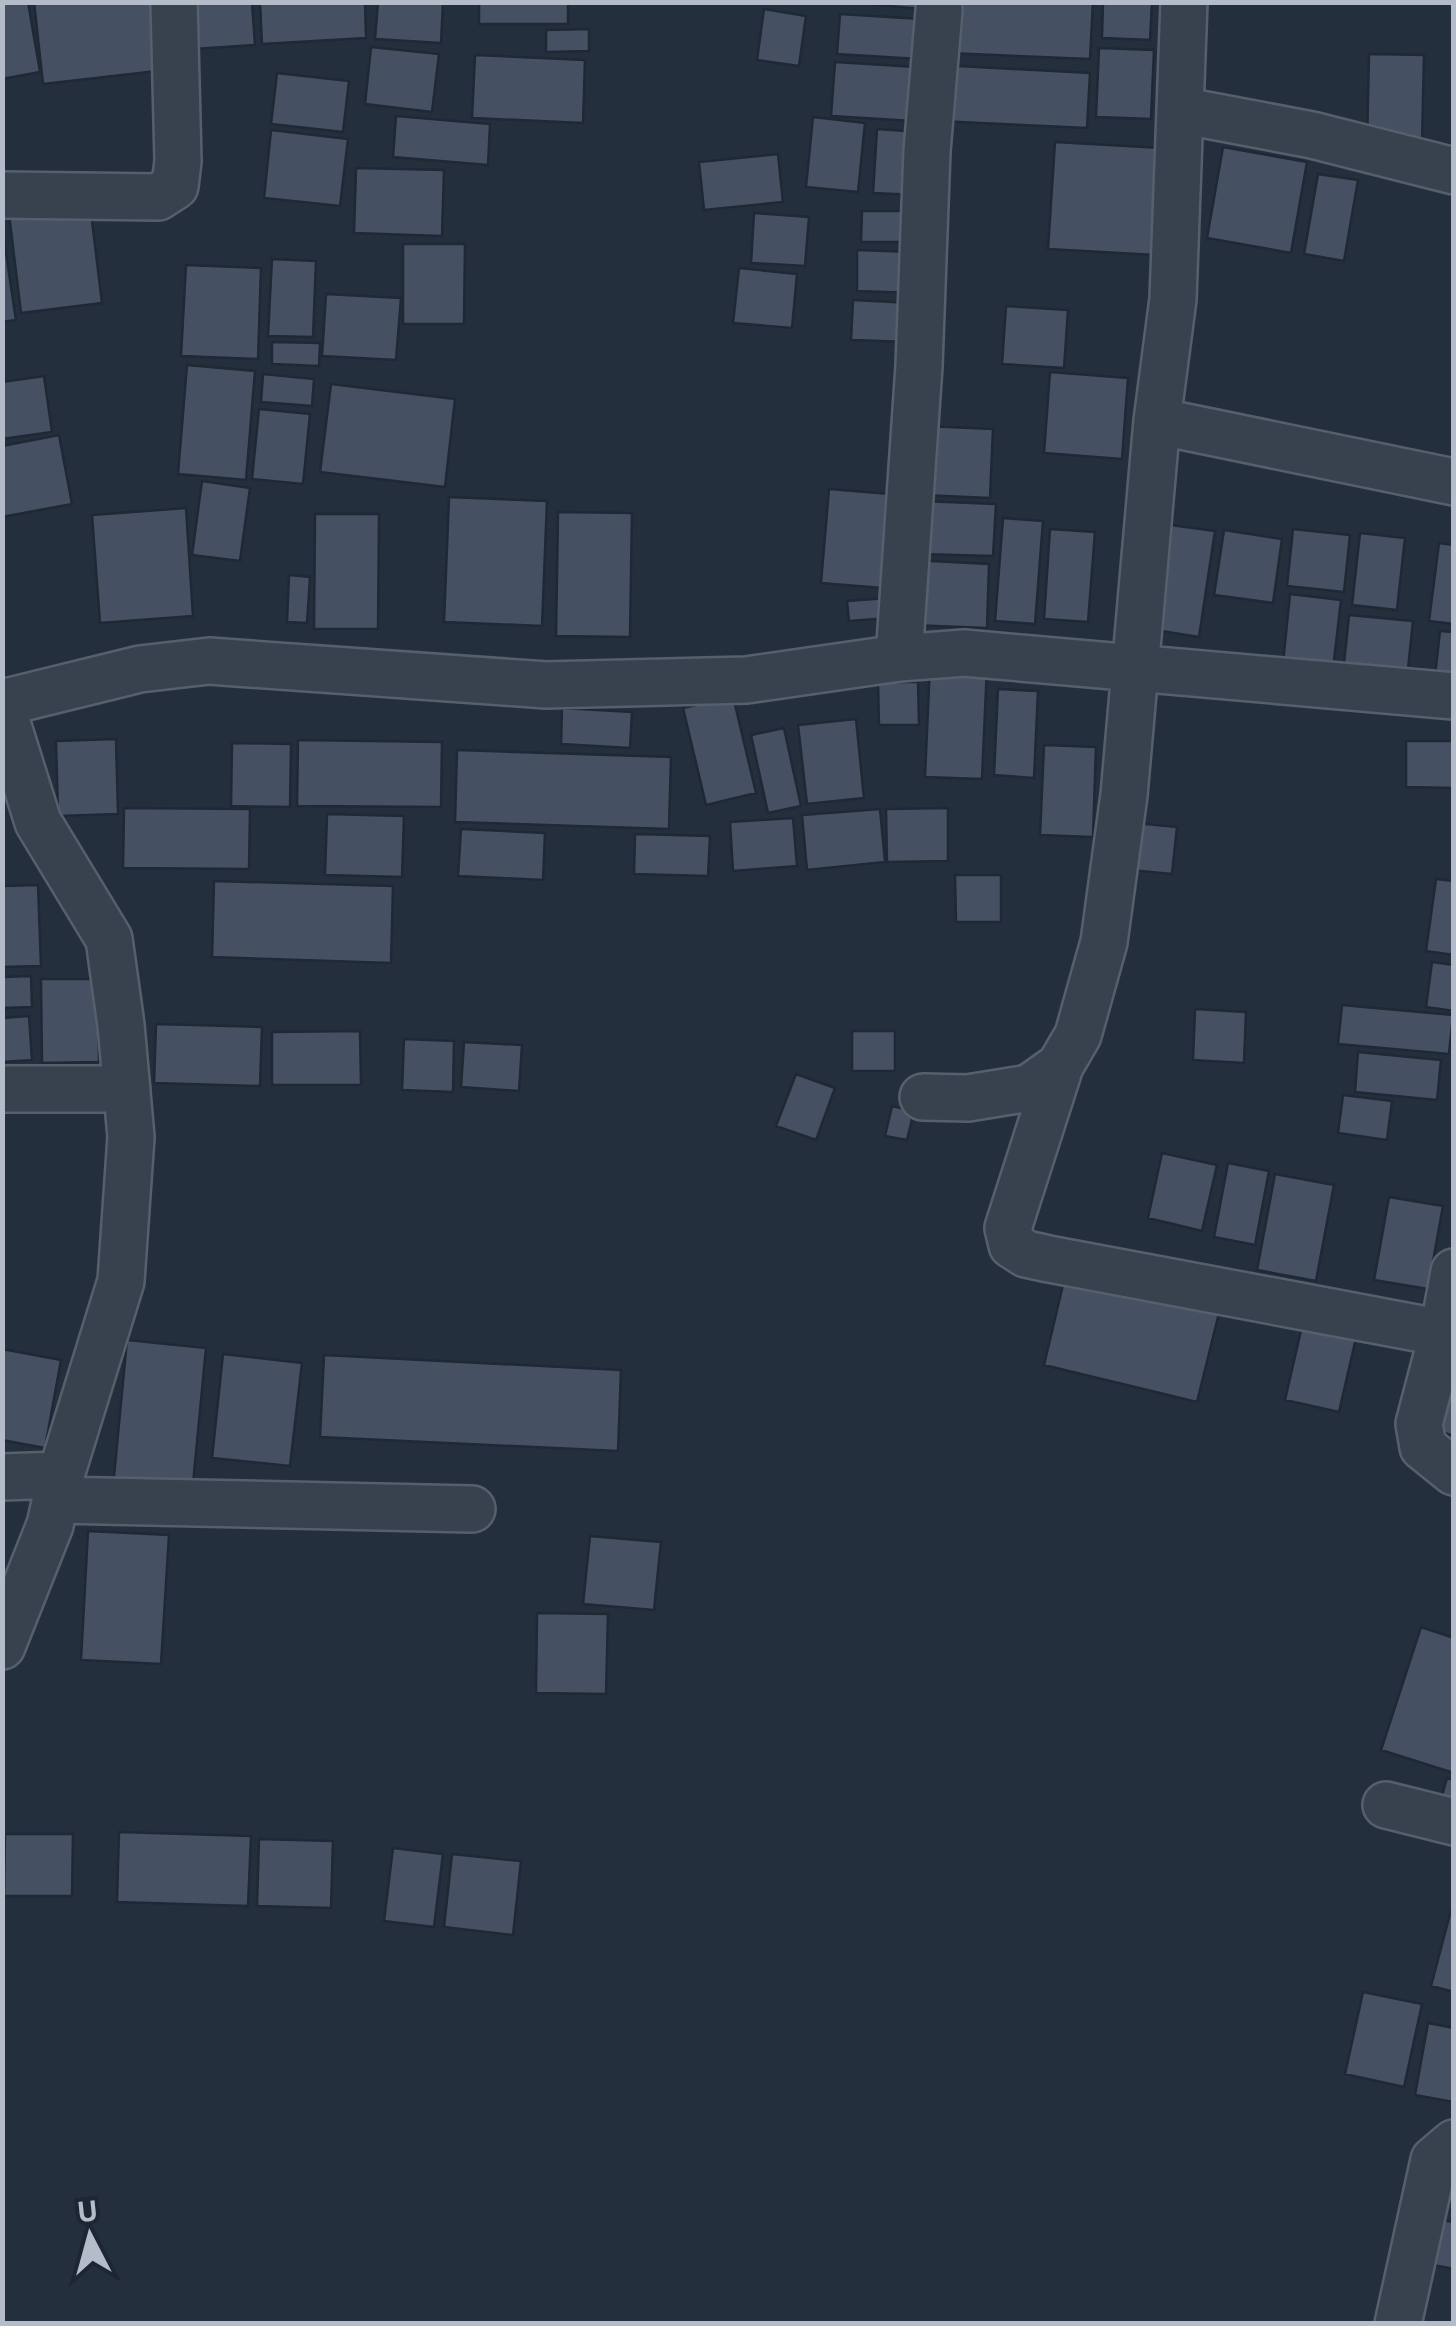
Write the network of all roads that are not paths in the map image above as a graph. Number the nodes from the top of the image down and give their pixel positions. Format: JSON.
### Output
{"nodes":[{"id":1,"x":174,"y":2,"type":"edge"},
{"id":2,"x":1184,"y":2,"type":"edge"},
{"id":3,"x":940,"y":10,"type":"dead end"},
{"id":4,"x":1180,"y":110,"type":"junction"},
{"id":5,"x":1454,"y":170,"type":"edge"},
{"id":6,"x":2,"y":195,"type":"edge"},
{"id":7,"x":1157,"y":422,"type":"junction"},
{"id":8,"x":1454,"y":482,"type":"edge"},
{"id":9,"x":899,"y":658,"type":"junction"},
{"id":10,"x":1138,"y":666,"type":"junction"},
{"id":11,"x":1454,"y":696,"type":"edge"},
{"id":12,"x":2,"y":705,"type":"edge"},
{"id":13,"x":1060,"y":1066,"type":"junction"},
{"id":14,"x":2,"y":1089,"type":"edge"},
{"id":15,"x":126,"y":1089,"type":"junction"},
{"id":16,"x":923,"y":1097,"type":"dead end"},
{"id":17,"x":1454,"y":1272,"type":"edge"},
{"id":18,"x":1444,"y":1333,"type":"junction"},
{"id":19,"x":1454,"y":1472,"type":"edge"},
{"id":20,"x":2,"y":1476,"type":"edge"},
{"id":21,"x":58,"y":1488,"type":"junction"},
{"id":22,"x":472,"y":1509,"type":"dead end"},
{"id":23,"x":2,"y":1646,"type":"edge"},
{"id":24,"x":1386,"y":1805,"type":"dead end"},
{"id":25,"x":1454,"y":1822,"type":"edge"},
{"id":26,"x":1454,"y":2143,"type":"edge"},
{"id":27,"x":1398,"y":2324,"type":"edge"}],
"edges":[{"from":1,"to":6,"type":"street"},
{"from":2,"to":4,"type":"street"},
{"from":3,"to":9,"type":"street"},
{"from":4,"to":5,"type":"street"},
{"from":4,"to":7,"type":"street"},
{"from":7,"to":8,"type":"street"},
{"from":7,"to":10,"type":"street"},
{"from":9,"to":10,"type":"street"},
{"from":9,"to":12,"type":"street"},
{"from":10,"to":11,"type":"street"},
{"from":10,"to":13,"type":"street"},
{"from":12,"to":15,"type":"street"},
{"from":13,"to":16,"type":"street"},
{"from":13,"to":18,"type":"street"},
{"from":14,"to":15,"type":"street"},
{"from":15,"to":21,"type":"street"},
{"from":17,"to":18,"type":"street"},
{"from":18,"to":19,"type":"street"},
{"from":20,"to":21,"type":"street"},
{"from":21,"to":22,"type":"street"},
{"from":21,"to":23,"type":"street"},
{"from":24,"to":25,"type":"street"},
{"from":26,"to":27,"type":"street"}]}
